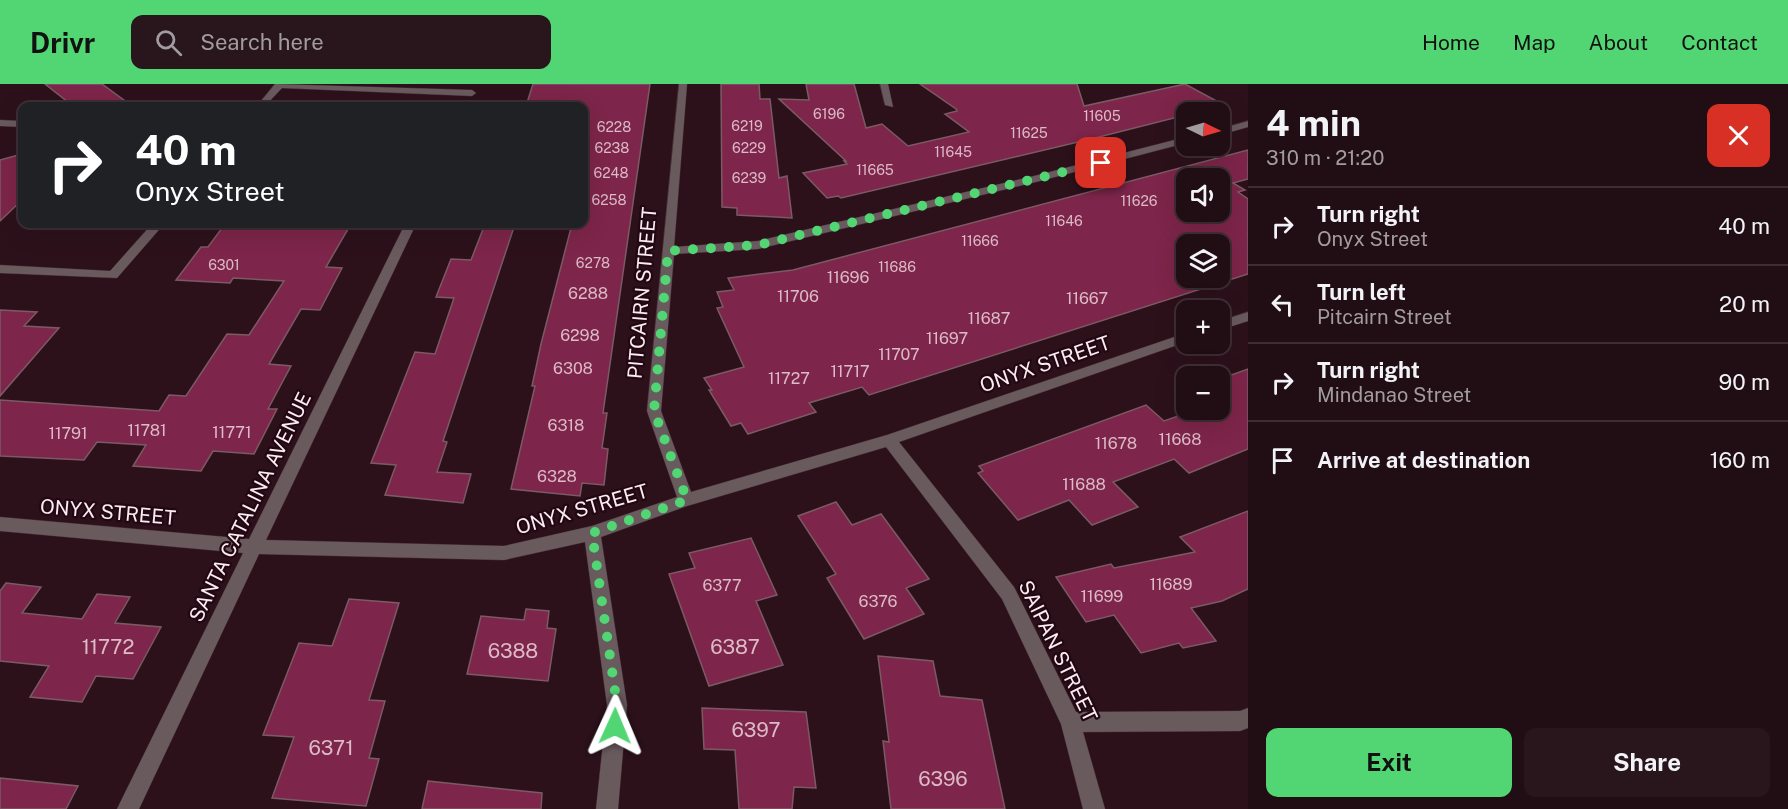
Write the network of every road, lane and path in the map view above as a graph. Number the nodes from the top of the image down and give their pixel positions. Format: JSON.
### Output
{"nodes":[{"id":1,"x":280,"y":84,"type":"edge"},
{"id":2,"x":477,"y":84,"type":"edge"},
{"id":3,"x":683,"y":84,"type":"edge"},
{"id":4,"x":884,"y":84,"type":"edge"},
{"id":5,"x":472,"y":93,"type":"junction"},
{"id":6,"x":264,"y":102,"type":"edge"},
{"id":7,"x":468,"y":102,"type":"edge"},
{"id":8,"x":890,"y":105,"type":"dead end"},
{"id":9,"x":0,"y":123,"type":"edge"},
{"id":10,"x":18,"y":124,"type":"edge"},
{"id":11,"x":1248,"y":124,"type":"edge"},
{"id":12,"x":1230,"y":129,"type":"edge"},
{"id":13,"x":1176,"y":143,"type":"edge"},
{"id":14,"x":154,"y":228,"type":"edge"},
{"id":15,"x":408,"y":228,"type":"edge"},
{"id":16,"x":668,"y":251,"type":"junction"},
{"id":17,"x":0,"y":269,"type":"edge"},
{"id":18,"x":1248,"y":316,"type":"edge"},
{"id":19,"x":1230,"y":322,"type":"edge"},
{"id":20,"x":1176,"y":340,"type":"edge"},
{"id":21,"x":889,"y":440,"type":"junction"},
{"id":22,"x":687,"y":500,"type":"junction"},
{"id":23,"x":0,"y":524,"type":"edge"},
{"id":24,"x":592,"y":533,"type":"junction"},
{"id":25,"x":254,"y":547,"type":"junction"},
{"id":26,"x":1248,"y":718,"type":"edge"},
{"id":27,"x":1070,"y":722,"type":"junction"},
{"id":28,"x":128,"y":809,"type":"edge"},
{"id":29,"x":607,"y":809,"type":"edge"},
{"id":30,"x":1094,"y":809,"type":"edge"}],
"edges":[{"from":1,"to":5,"type":"street"},
{"from":1,"to":6,"type":"street"},
{"from":2,"to":5,"type":"street"},
{"from":3,"to":16,"type":"street","name":"PITCAIRN STREET"},
{"from":4,"to":8,"type":"street"},
{"from":5,"to":7,"type":"street"},
{"from":9,"to":10,"type":"street"},
{"from":11,"to":12,"type":"street"},
{"from":13,"to":16,"type":"street"},
{"from":14,"to":17,"type":"street"},
{"from":15,"to":25,"type":"street","name":"SANTA CATALINA AVENUE"},
{"from":16,"to":22,"type":"street","name":"PITCAIRN STREET"},
{"from":18,"to":19,"type":"street"},
{"from":20,"to":21,"type":"street","name":"ONYX STREET"},
{"from":21,"to":22,"type":"street","name":"ONYX STREET"},
{"from":21,"to":27,"type":"street","name":"SAIPAN STREET"},
{"from":22,"to":24,"type":"street","name":"ONYX STREET"},
{"from":23,"to":25,"type":"street","name":"ONYX STREET"},
{"from":24,"to":25,"type":"street","name":"ONYX STREET"},
{"from":24,"to":29,"type":"street"},
{"from":25,"to":28,"type":"street","name":"SANTA CATALINA AVENUE"},
{"from":26,"to":27,"type":"street"},
{"from":27,"to":30,"type":"street","name":"SAIPAN STREET"}]}
